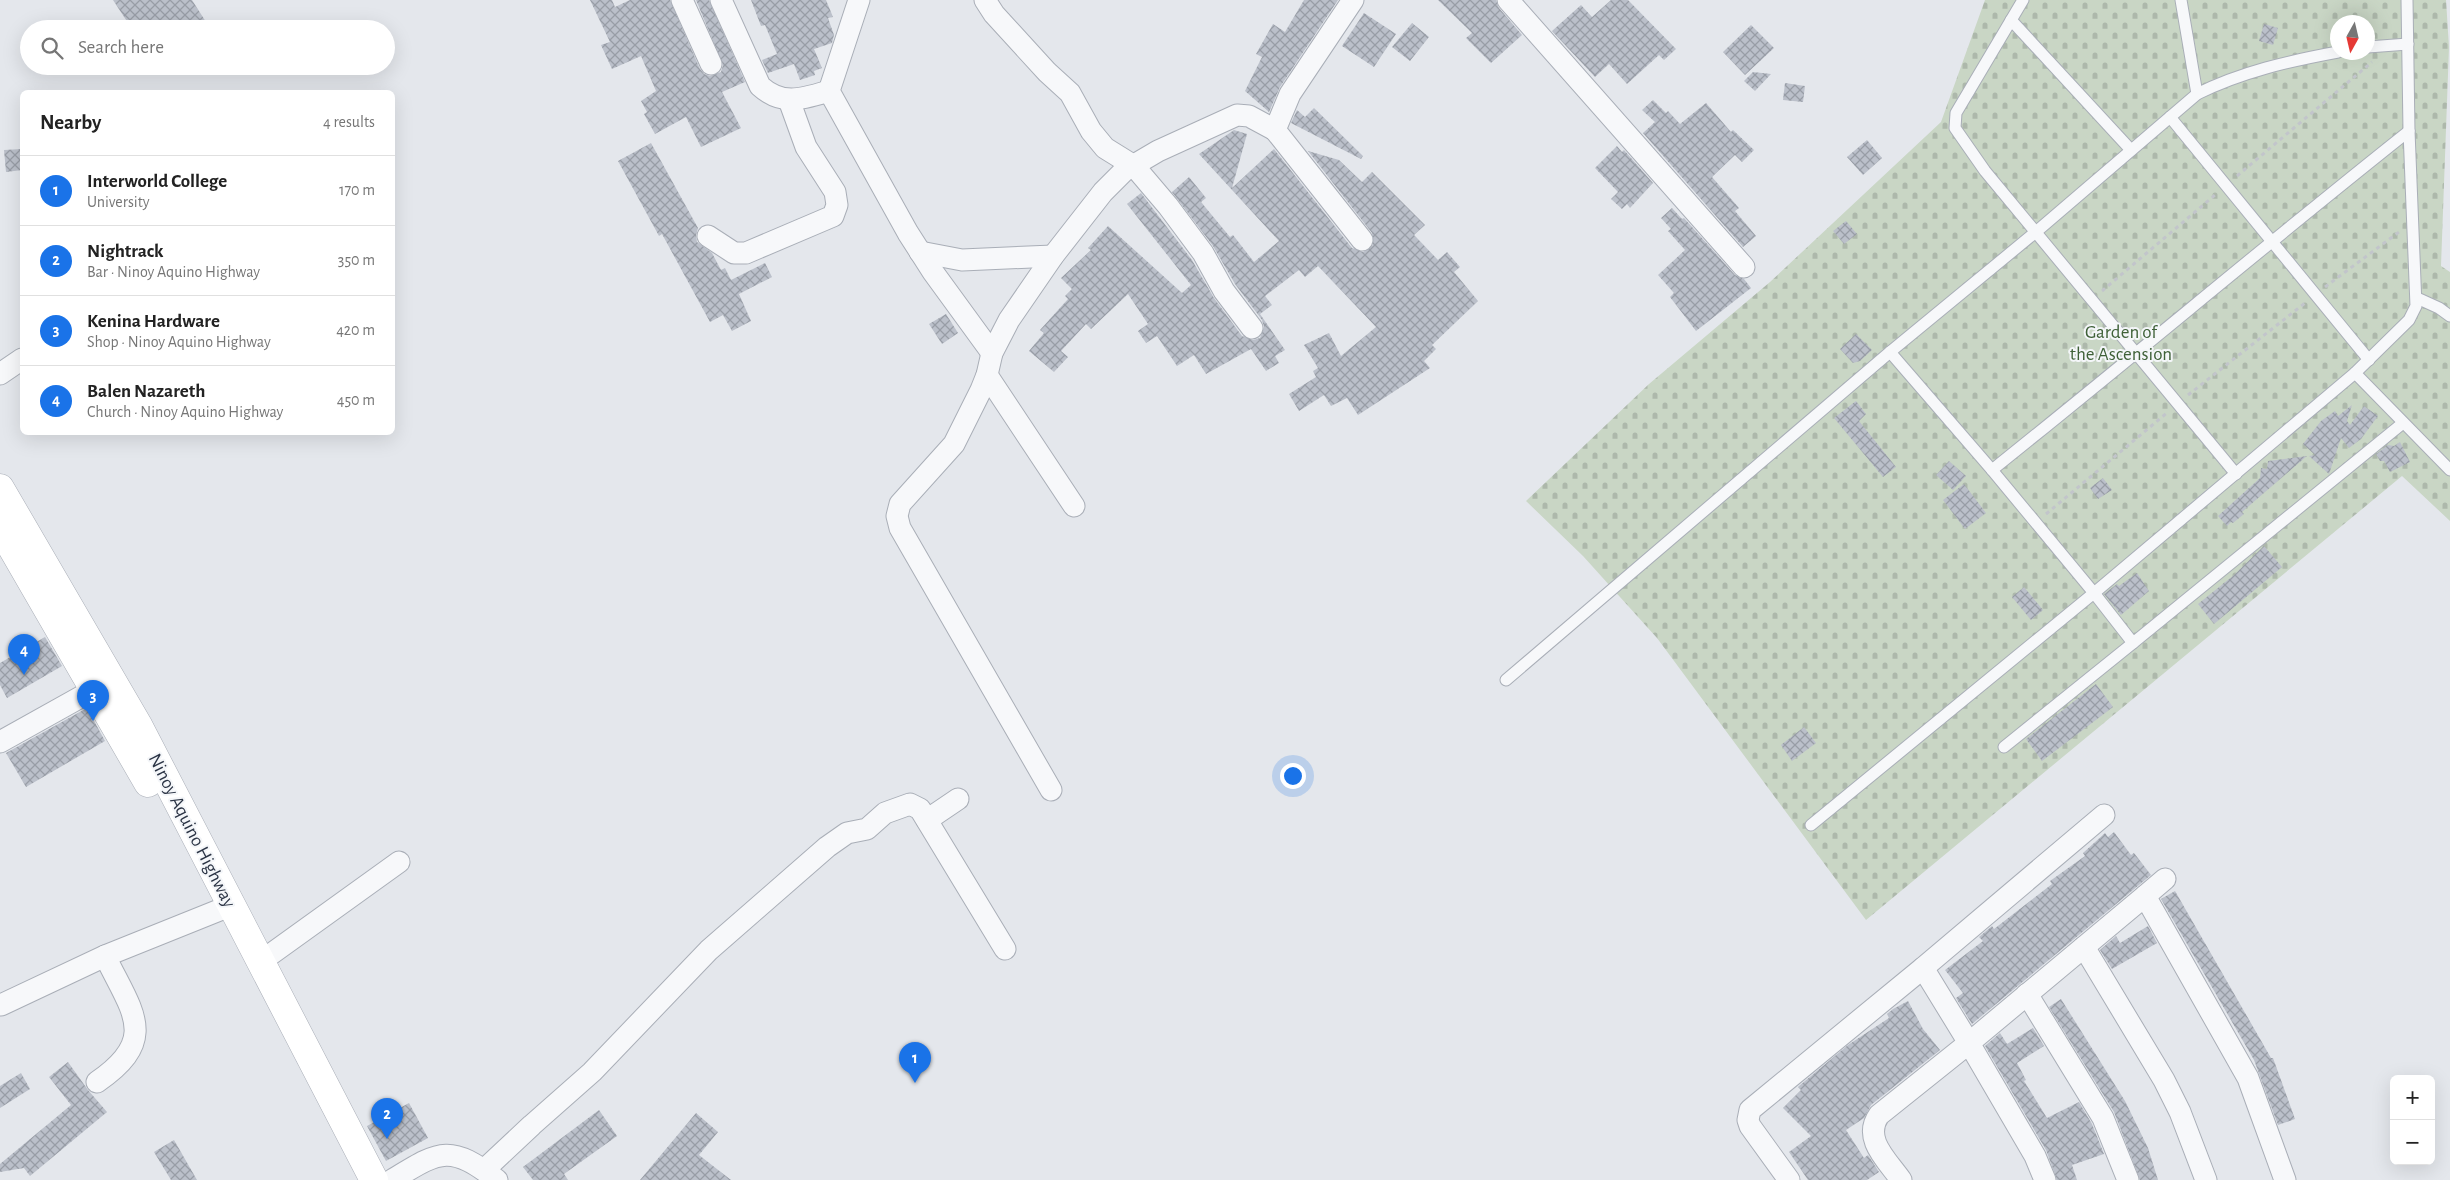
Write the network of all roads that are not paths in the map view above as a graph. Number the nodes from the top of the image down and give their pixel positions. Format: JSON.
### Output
{"nodes":[{"id":1,"x":682,"y":0,"type":"edge"},
{"id":2,"x":722,"y":0,"type":"edge"},
{"id":3,"x":859,"y":0,"type":"edge"},
{"id":4,"x":986,"y":0,"type":"edge"},
{"id":5,"x":1353,"y":0,"type":"edge"},
{"id":6,"x":1508,"y":0,"type":"edge"},
{"id":7,"x":2022,"y":0,"type":"edge"},
{"id":8,"x":2181,"y":0,"type":"edge"},
{"id":9,"x":2408,"y":0,"type":"edge"},
{"id":10,"x":2011,"y":20,"type":"junction"},
{"id":11,"x":2408,"y":44,"type":"junction"},
{"id":12,"x":2375,"y":46,"type":"edge"},
{"id":13,"x":2330,"y":54,"type":"edge"},
{"id":14,"x":711,"y":64,"type":"dead end"},
{"id":15,"x":829,"y":91,"type":"junction"},
{"id":16,"x":2197,"y":94,"type":"junction"},
{"id":17,"x":789,"y":100,"type":"junction"},
{"id":18,"x":2170,"y":117,"type":"junction"},
{"id":19,"x":1275,"y":130,"type":"junction"},
{"id":20,"x":2409,"y":131,"type":"junction"},
{"id":21,"x":2132,"y":150,"type":"junction"},
{"id":22,"x":1134,"y":166,"type":"junction"},
{"id":23,"x":2037,"y":231,"type":"junction"},
{"id":24,"x":708,"y":236,"type":"dead end"},
{"id":25,"x":1362,"y":240,"type":"dead end"},
{"id":26,"x":2271,"y":240,"type":"junction"},
{"id":27,"x":920,"y":252,"type":"junction"},
{"id":28,"x":1053,"y":256,"type":"junction"},
{"id":29,"x":1744,"y":267,"type":"dead end"},
{"id":30,"x":2417,"y":298,"type":"junction"},
{"id":31,"x":2450,"y":316,"type":"edge"},
{"id":32,"x":1252,"y":328,"type":"dead end"},
{"id":33,"x":1890,"y":352,"type":"junction"},
{"id":34,"x":992,"y":353,"type":"junction"},
{"id":35,"x":2138,"y":353,"type":"junction"},
{"id":36,"x":20,"y":360,"type":"edge"},
{"id":37,"x":2369,"y":360,"type":"junction"},
{"id":38,"x":2355,"y":373,"type":"junction"},
{"id":39,"x":0,"y":374,"type":"edge"},
{"id":40,"x":987,"y":375,"type":"junction"},
{"id":41,"x":2403,"y":423,"type":"junction"},
{"id":42,"x":1992,"y":470,"type":"junction"},
{"id":43,"x":2450,"y":470,"type":"edge"},
{"id":44,"x":2236,"y":474,"type":"junction"},
{"id":45,"x":0,"y":488,"type":"edge"},
{"id":46,"x":1074,"y":506,"type":"dead end"},
{"id":47,"x":0,"y":526,"type":"edge"},
{"id":48,"x":2094,"y":593,"type":"junction"},
{"id":49,"x":2133,"y":643,"type":"junction"},
{"id":50,"x":86,"y":653,"type":"junction"},
{"id":51,"x":1506,"y":680,"type":"dead end"},
{"id":52,"x":95,"y":689,"type":"junction"},
{"id":53,"x":0,"y":742,"type":"edge"},
{"id":54,"x":2004,"y":747,"type":"dead end"},
{"id":55,"x":1052,"y":790,"type":"dead end"},
{"id":56,"x":958,"y":799,"type":"dead end"},
{"id":57,"x":2104,"y":815,"type":"dead end"},
{"id":58,"x":927,"y":820,"type":"junction"},
{"id":59,"x":1811,"y":825,"type":"dead end"},
{"id":60,"x":399,"y":862,"type":"dead end"},
{"id":61,"x":2164,"y":879,"type":"dead end"},
{"id":62,"x":2145,"y":896,"type":"junction"},
{"id":63,"x":224,"y":909,"type":"junction"},
{"id":64,"x":2084,"y":947,"type":"junction"},
{"id":65,"x":1005,"y":949,"type":"dead end"},
{"id":66,"x":105,"y":956,"type":"junction"},
{"id":67,"x":260,"y":962,"type":"junction"},
{"id":68,"x":1923,"y":968,"type":"junction"},
{"id":69,"x":2027,"y":994,"type":"junction"},
{"id":70,"x":1,"y":1005,"type":"dead end"},
{"id":71,"x":1970,"y":1043,"type":"junction"},
{"id":72,"x":97,"y":1082,"type":"dead end"},
{"id":73,"x":490,"y":1175,"type":"edge"},
{"id":74,"x":352,"y":1180,"type":"edge"},
{"id":75,"x":374,"y":1180,"type":"edge"},
{"id":76,"x":392,"y":1180,"type":"edge"},
{"id":77,"x":1789,"y":1180,"type":"edge"},
{"id":78,"x":1901,"y":1180,"type":"edge"},
{"id":79,"x":2046,"y":1180,"type":"edge"},
{"id":80,"x":2128,"y":1180,"type":"edge"},
{"id":81,"x":2206,"y":1180,"type":"edge"},
{"id":82,"x":2285,"y":1180,"type":"edge"}],
"edges":[{"from":1,"to":14,"type":"street"},
{"from":2,"to":17,"type":"street"},
{"from":3,"to":15,"type":"street"},
{"from":4,"to":22,"type":"street"},
{"from":5,"to":19,"type":"street"},
{"from":6,"to":29,"type":"street"},
{"from":7,"to":10,"type":"lane"},
{"from":8,"to":16,"type":"lane"},
{"from":9,"to":11,"type":"lane"},
{"from":10,"to":21,"type":"lane"},
{"from":10,"to":23,"type":"lane"},
{"from":11,"to":12,"type":"lane"},
{"from":11,"to":20,"type":"lane"},
{"from":13,"to":16,"type":"lane"},
{"from":15,"to":17,"type":"street"},
{"from":15,"to":27,"type":"street"},
{"from":16,"to":18,"type":"lane"},
{"from":17,"to":24,"type":"street"},
{"from":18,"to":21,"type":"lane"},
{"from":18,"to":26,"type":"lane"},
{"from":19,"to":22,"type":"street"},
{"from":19,"to":25,"type":"street"},
{"from":20,"to":26,"type":"lane"},
{"from":20,"to":30,"type":"lane"},
{"from":21,"to":23,"type":"lane"},
{"from":22,"to":28,"type":"street"},
{"from":22,"to":32,"type":"street"},
{"from":23,"to":33,"type":"lane"},
{"from":23,"to":35,"type":"lane"},
{"from":26,"to":35,"type":"lane"},
{"from":26,"to":37,"type":"lane"},
{"from":27,"to":28,"type":"street"},
{"from":27,"to":34,"type":"street"},
{"from":28,"to":34,"type":"street"},
{"from":30,"to":31,"type":"lane"},
{"from":30,"to":37,"type":"lane"},
{"from":33,"to":42,"type":"lane"},
{"from":33,"to":51,"type":"lane"},
{"from":34,"to":40,"type":"street"},
{"from":35,"to":42,"type":"lane"},
{"from":35,"to":44,"type":"lane"},
{"from":36,"to":39,"type":"street"},
{"from":37,"to":38,"type":"lane"},
{"from":38,"to":41,"type":"lane"},
{"from":38,"to":44,"type":"lane"},
{"from":40,"to":46,"type":"street"},
{"from":40,"to":55,"type":"street"},
{"from":41,"to":43,"type":"lane"},
{"from":41,"to":49,"type":"lane"},
{"from":42,"to":48,"type":"lane"},
{"from":44,"to":48,"type":"lane"},
{"from":45,"to":50,"type":"main road","name":"Ninoy Aquino Highway"},
{"from":47,"to":50,"type":"main road","name":"Ninoy Aquino Highway"},
{"from":48,"to":49,"type":"lane"},
{"from":48,"to":59,"type":"lane"},
{"from":49,"to":54,"type":"lane"},
{"from":50,"to":52,"type":"main road","name":"Ninoy Aquino Highway"},
{"from":50,"to":63,"type":"main road","name":"Ninoy Aquino Highway"},
{"from":52,"to":53,"type":"street"},
{"from":52,"to":63,"type":"main road","name":"Ninoy Aquino Highway"},
{"from":56,"to":58,"type":"street"},
{"from":57,"to":68,"type":"street"},
{"from":58,"to":65,"type":"street"},
{"from":58,"to":73,"type":"street"},
{"from":60,"to":67,"type":"street"},
{"from":61,"to":62,"type":"street"},
{"from":62,"to":64,"type":"street"},
{"from":62,"to":82,"type":"street"},
{"from":63,"to":66,"type":"street"},
{"from":63,"to":67,"type":"main road","name":"Ninoy Aquino Highway"},
{"from":63,"to":74,"type":"main road","name":"Ninoy Aquino Highway"},
{"from":64,"to":69,"type":"street"},
{"from":64,"to":81,"type":"street"},
{"from":66,"to":70,"type":"street"},
{"from":66,"to":72,"type":"street"},
{"from":67,"to":75,"type":"main road","name":"Ninoy Aquino Highway"},
{"from":68,"to":71,"type":"street"},
{"from":68,"to":77,"type":"street"},
{"from":69,"to":71,"type":"street"},
{"from":69,"to":80,"type":"street"},
{"from":71,"to":78,"type":"street"},
{"from":71,"to":79,"type":"street"},
{"from":73,"to":76,"type":"street"}]}
